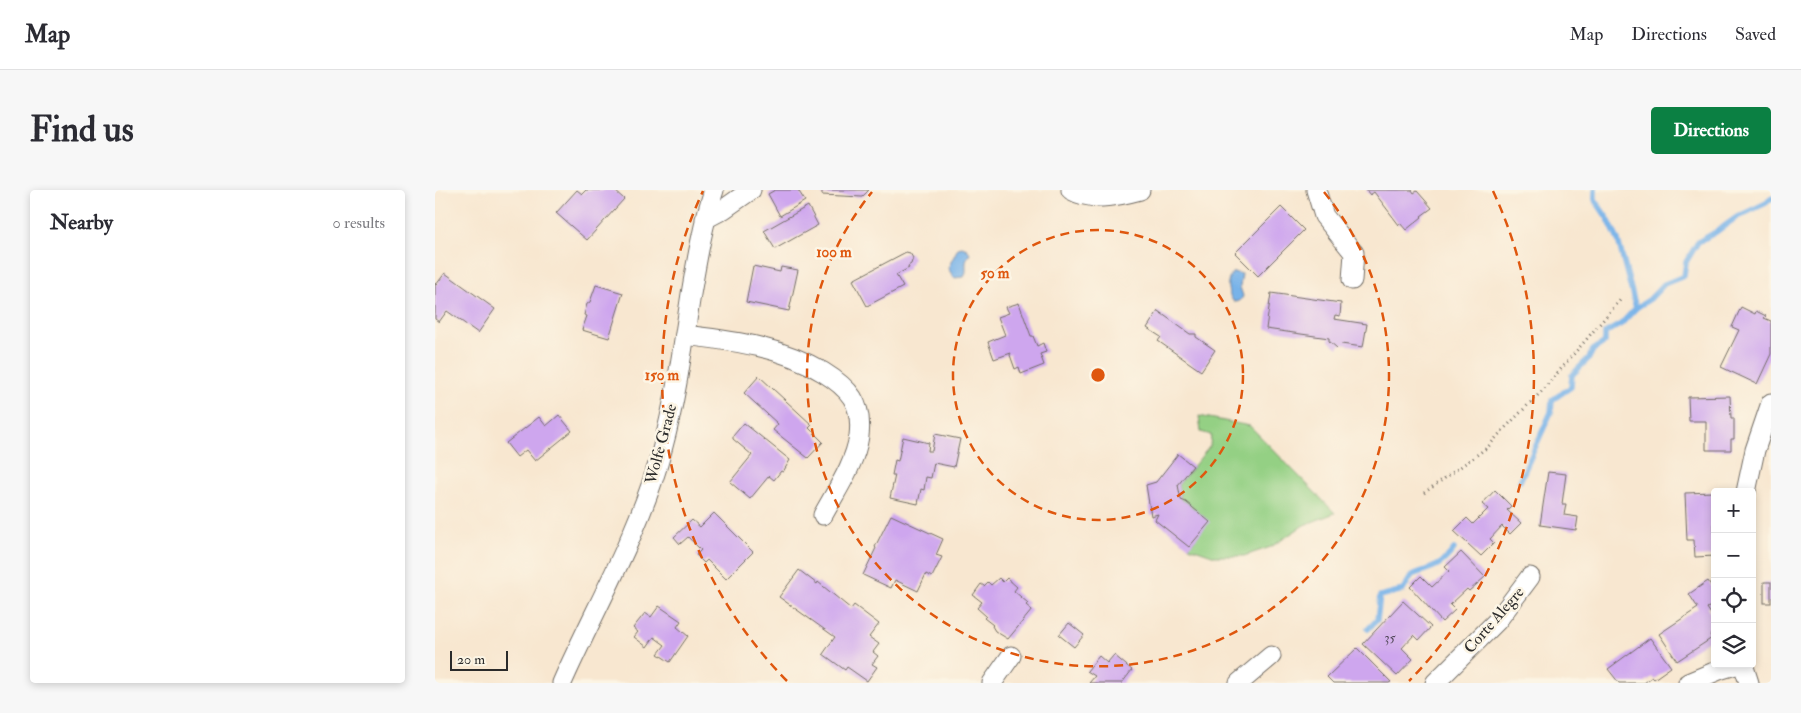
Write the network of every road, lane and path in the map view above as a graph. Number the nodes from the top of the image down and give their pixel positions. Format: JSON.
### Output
{"nodes":[{"id":1,"x":714,"y":190,"type":"edge"},
{"id":2,"x":751,"y":190,"type":"edge"},
{"id":3,"x":1071,"y":190,"type":"edge"},
{"id":4,"x":1140,"y":190,"type":"edge"},
{"id":5,"x":1316,"y":190,"type":"edge"},
{"id":6,"x":705,"y":219,"type":"junction"},
{"id":7,"x":1352,"y":280,"type":"dead end"},
{"id":8,"x":1622,"y":298,"type":"dead end"},
{"id":9,"x":685,"y":334,"type":"junction"},
{"id":10,"x":1771,"y":403,"type":"edge"},
{"id":11,"x":1747,"y":488,"type":"edge"},
{"id":12,"x":1424,"y":493,"type":"dead end"},
{"id":13,"x":823,"y":515,"type":"dead end"},
{"id":14,"x":1530,"y":577,"type":"dead end"},
{"id":15,"x":1011,"y":656,"type":"dead end"},
{"id":16,"x":1271,"y":656,"type":"dead end"},
{"id":17,"x":1726,"y":668,"type":"edge"},
{"id":18,"x":1744,"y":668,"type":"edge"},
{"id":19,"x":562,"y":683,"type":"edge"},
{"id":20,"x":992,"y":683,"type":"edge"},
{"id":21,"x":1239,"y":683,"type":"edge"},
{"id":22,"x":1435,"y":683,"type":"edge"},
{"id":23,"x":1688,"y":683,"type":"edge"},
{"id":24,"x":1749,"y":683,"type":"edge"}],
"edges":[{"from":1,"to":6,"type":"street","name":"Wolfe Grade"},
{"from":2,"to":6,"type":"street"},
{"from":3,"to":4,"type":"street"},
{"from":5,"to":7,"type":"street"},
{"from":6,"to":9,"type":"street","name":"Wolfe Grade"},
{"from":8,"to":12,"type":"path"},
{"from":9,"to":13,"type":"street"},
{"from":9,"to":19,"type":"street","name":"Wolfe Grade"},
{"from":10,"to":11,"type":"street"},
{"from":14,"to":22,"type":"street","name":"Corte Alegre"},
{"from":15,"to":20,"type":"street"},
{"from":16,"to":21,"type":"street"},
{"from":17,"to":23,"type":"street"},
{"from":18,"to":24,"type":"street"}]}
